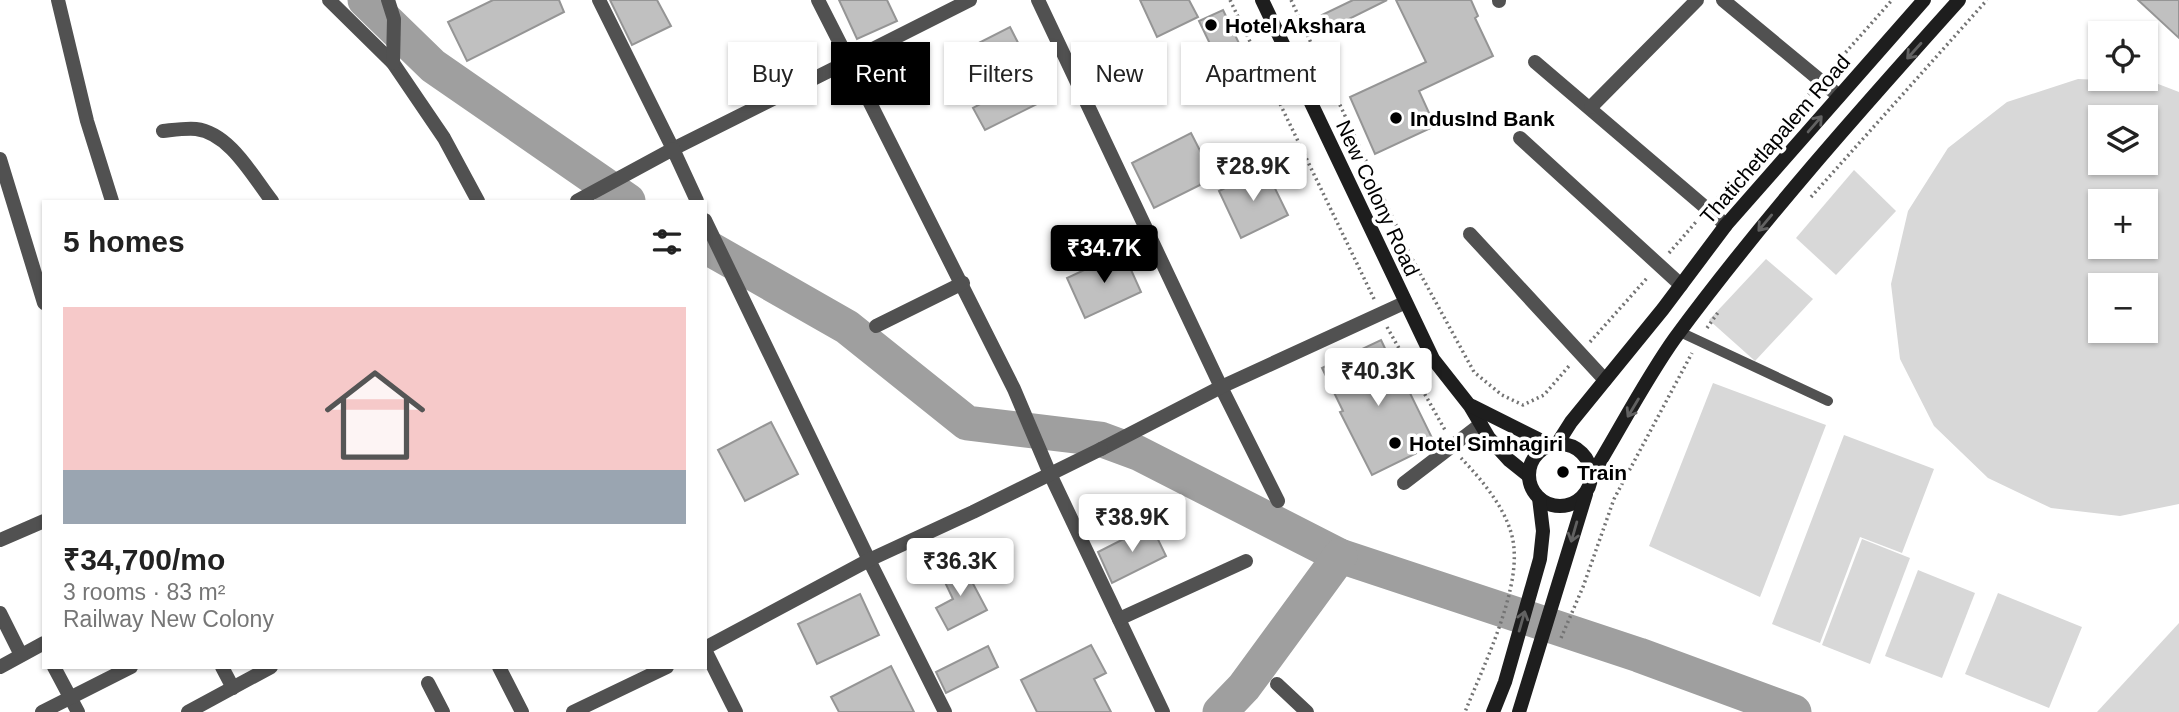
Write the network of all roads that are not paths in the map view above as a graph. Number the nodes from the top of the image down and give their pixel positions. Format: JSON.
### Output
{"nodes":[{"id":1,"x":58,"y":0,"type":"edge"},
{"id":2,"x":329,"y":0,"type":"edge"},
{"id":3,"x":388,"y":0,"type":"edge"},
{"id":4,"x":599,"y":0,"type":"edge"},
{"id":5,"x":818,"y":0,"type":"edge"},
{"id":6,"x":970,"y":0,"type":"edge"},
{"id":7,"x":1038,"y":0,"type":"edge"},
{"id":8,"x":1262,"y":0,"type":"edge"},
{"id":9,"x":1697,"y":0,"type":"edge"},
{"id":10,"x":1724,"y":0,"type":"edge"},
{"id":11,"x":1924,"y":0,"type":"edge"},
{"id":12,"x":1959,"y":0,"type":"edge"},
{"id":13,"x":839,"y":42,"type":"edge"},
{"id":14,"x":887,"y":42,"type":"edge"},
{"id":15,"x":394,"y":56,"type":"junction"},
{"id":16,"x":1535,"y":62,"type":"dead end"},
{"id":17,"x":831,"y":70,"type":"edge"},
{"id":18,"x":1839,"y":96,"type":"junction"},
{"id":19,"x":871,"y":105,"type":"edge"},
{"id":20,"x":1591,"y":107,"type":"junction"},
{"id":21,"x":163,"y":131,"type":"dead end"},
{"id":22,"x":1520,"y":138,"type":"dead end"},
{"id":23,"x":673,"y":149,"type":"junction"},
{"id":24,"x":0,"y":159,"type":"edge"},
{"id":25,"x":112,"y":200,"type":"edge"},
{"id":26,"x":271,"y":200,"type":"edge"},
{"id":27,"x":477,"y":200,"type":"edge"},
{"id":28,"x":579,"y":200,"type":"edge"},
{"id":29,"x":697,"y":200,"type":"edge"},
{"id":30,"x":1726,"y":225,"type":"junction"},
{"id":31,"x":708,"y":226,"type":"edge"},
{"id":32,"x":1470,"y":234,"type":"dead end"},
{"id":33,"x":962,"y":284,"type":"junction"},
{"id":34,"x":1681,"y":285,"type":"junction"},
{"id":35,"x":42,"y":296,"type":"edge"},
{"id":36,"x":1404,"y":303,"type":"junction"},
{"id":37,"x":876,"y":326,"type":"dead end"},
{"id":38,"x":1680,"y":332,"type":"junction"},
{"id":39,"x":1605,"y":380,"type":"junction"},
{"id":40,"x":1221,"y":387,"type":"junction"},
{"id":41,"x":1828,"y":401,"type":"dead end"},
{"id":42,"x":1470,"y":406,"type":"junction"},
{"id":43,"x":1481,"y":424,"type":"junction"},
{"id":44,"x":1553,"y":444,"type":"junction"},
{"id":45,"x":1050,"y":474,"type":"junction"},
{"id":46,"x":1592,"y":475,"type":"junction"},
{"id":47,"x":1529,"y":476,"type":"junction"},
{"id":48,"x":1405,"y":483,"type":"dead end"},
{"id":49,"x":1586,"y":494,"type":"junction"},
{"id":50,"x":1539,"y":498,"type":"junction"},
{"id":51,"x":1278,"y":501,"type":"dead end"},
{"id":52,"x":42,"y":522,"type":"edge"},
{"id":53,"x":0,"y":540,"type":"edge"},
{"id":54,"x":869,"y":560,"type":"junction"},
{"id":55,"x":1246,"y":561,"type":"dead end"},
{"id":56,"x":0,"y":613,"type":"edge"},
{"id":57,"x":1119,"y":619,"type":"junction"},
{"id":58,"x":42,"y":645,"type":"edge"},
{"id":59,"x":707,"y":648,"type":"edge"},
{"id":60,"x":707,"y":653,"type":"edge"},
{"id":61,"x":21,"y":655,"type":"junction"},
{"id":62,"x":0,"y":667,"type":"edge"},
{"id":63,"x":55,"y":669,"type":"edge"},
{"id":64,"x":127,"y":669,"type":"edge"},
{"id":65,"x":223,"y":669,"type":"edge"},
{"id":66,"x":267,"y":669,"type":"edge"},
{"id":67,"x":500,"y":669,"type":"edge"},
{"id":68,"x":663,"y":669,"type":"edge"},
{"id":69,"x":428,"y":683,"type":"dead end"},
{"id":70,"x":1277,"y":684,"type":"dead end"},
{"id":71,"x":233,"y":688,"type":"junction"},
{"id":72,"x":70,"y":698,"type":"junction"},
{"id":73,"x":42,"y":712,"type":"edge"},
{"id":74,"x":78,"y":712,"type":"edge"},
{"id":75,"x":188,"y":712,"type":"edge"},
{"id":76,"x":443,"y":712,"type":"edge"},
{"id":77,"x":522,"y":712,"type":"edge"},
{"id":78,"x":573,"y":712,"type":"edge"},
{"id":79,"x":736,"y":712,"type":"edge"},
{"id":80,"x":945,"y":712,"type":"edge"},
{"id":81,"x":1163,"y":712,"type":"edge"},
{"id":82,"x":1307,"y":712,"type":"edge"},
{"id":83,"x":1493,"y":712,"type":"edge"},
{"id":84,"x":1519,"y":712,"type":"edge"}],
"edges":[{"from":1,"to":25,"type":"street"},
{"from":2,"to":15,"type":"street"},
{"from":3,"to":15,"type":"street"},
{"from":4,"to":23,"type":"street"},
{"from":5,"to":13,"type":"street"},
{"from":6,"to":14,"type":"street"},
{"from":7,"to":40,"type":"street"},
{"from":8,"to":36,"type":"main road","name":"New Colony Road"},
{"from":9,"to":20,"type":"street"},
{"from":10,"to":18,"type":"street"},
{"from":11,"to":18,"type":"main road","name":"Thatichetlapalem Road"},
{"from":12,"to":38,"type":"main road","one_way":true},
{"from":15,"to":27,"type":"street"},
{"from":16,"to":20,"type":"street"},
{"from":17,"to":23,"type":"street"},
{"from":30,"to":18,"type":"main road","name":"Thatichetlapalem Road","one_way":true},
{"from":19,"to":33,"type":"street"},
{"from":20,"to":30,"type":"street"},
{"from":21,"to":26,"type":"street"},
{"from":22,"to":34,"type":"street"},
{"from":23,"to":28,"type":"street"},
{"from":23,"to":29,"type":"street"},
{"from":24,"to":35,"type":"street"},
{"from":30,"to":34,"type":"main road","name":"Thatichetlapalem Road"},
{"from":31,"to":54,"type":"street"},
{"from":32,"to":39,"type":"street"},
{"from":33,"to":37,"type":"street"},
{"from":33,"to":45,"type":"street"},
{"from":34,"to":39,"type":"main road","name":"Thatichetlapalem Road"},
{"from":36,"to":40,"type":"street"},
{"from":36,"to":42,"type":"main road","name":"New Colony Road"},
{"from":38,"to":41,"type":"lane"},
{"from":38,"to":46,"type":"main road","one_way":true},
{"from":39,"to":44,"type":"main road","name":"Thatichetlapalem Road"},
{"from":40,"to":45,"type":"street"},
{"from":40,"to":51,"type":"street"},
{"from":42,"to":43,"type":"main road","name":"New Colony Road"},
{"from":42,"to":44,"type":"main road"},
{"from":43,"to":47,"type":"main road","name":"New Colony Road"},
{"from":43,"to":48,"type":"street"},
{"from":44,"to":46,"type":"main road"},
{"from":44,"to":47,"type":"main road"},
{"from":45,"to":54,"type":"street"},
{"from":45,"to":57,"type":"street"},
{"from":46,"to":49,"type":"main road"},
{"from":47,"to":50,"type":"main road"},
{"from":49,"to":50,"type":"main road"},
{"from":49,"to":84,"type":"main road","one_way":true},
{"from":83,"to":50,"type":"main road","one_way":true},
{"from":52,"to":53,"type":"street"},
{"from":54,"to":59,"type":"street"},
{"from":54,"to":80,"type":"street"},
{"from":55,"to":57,"type":"street"},
{"from":56,"to":61,"type":"street"},
{"from":57,"to":81,"type":"street"},
{"from":58,"to":61,"type":"street"},
{"from":60,"to":79,"type":"street"},
{"from":61,"to":62,"type":"street"},
{"from":63,"to":72,"type":"street"},
{"from":64,"to":72,"type":"street"},
{"from":65,"to":71,"type":"street"},
{"from":66,"to":71,"type":"street"},
{"from":67,"to":77,"type":"street"},
{"from":68,"to":78,"type":"street"},
{"from":69,"to":76,"type":"street"},
{"from":70,"to":82,"type":"street"},
{"from":71,"to":75,"type":"street"},
{"from":72,"to":73,"type":"street"},
{"from":72,"to":74,"type":"street"}]}
